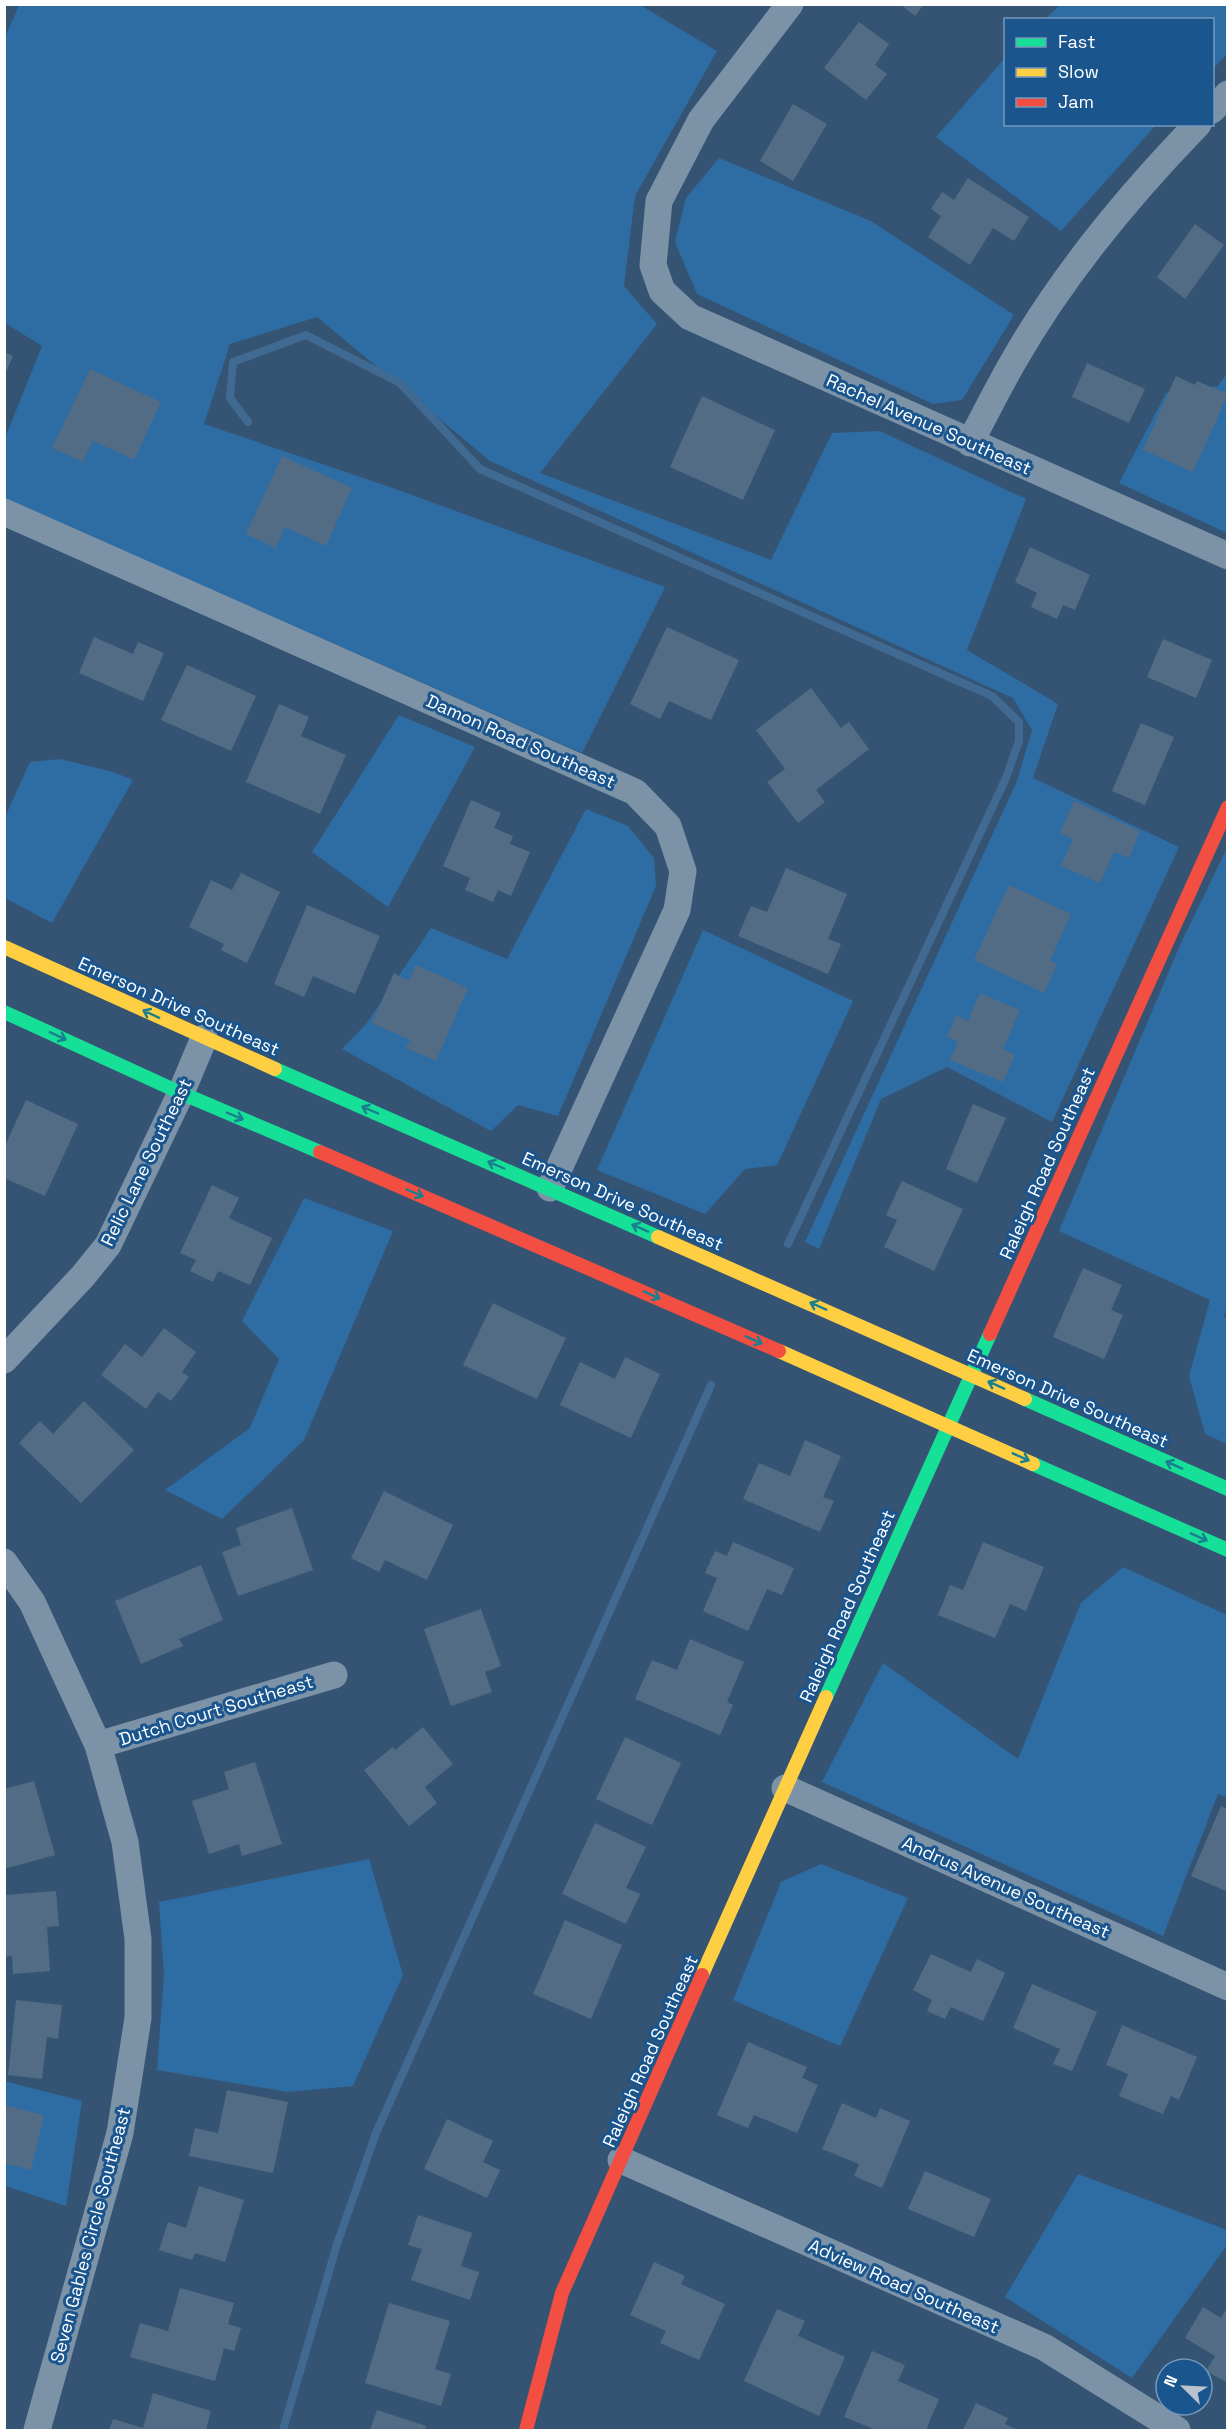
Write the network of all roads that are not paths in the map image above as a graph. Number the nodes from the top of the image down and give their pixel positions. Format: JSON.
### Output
{"nodes":[{"id":1,"x":790,"y":4,"type":"edge"},
{"id":2,"x":1227,"y":94,"type":"edge"},
{"id":3,"x":1214,"y":108,"type":"edge"},
{"id":4,"x":1196,"y":126,"type":"edge"},
{"id":5,"x":970,"y":443,"type":"junction"},
{"id":6,"x":4,"y":512,"type":"edge"},
{"id":7,"x":1227,"y":556,"type":"edge"},
{"id":8,"x":1227,"y":807,"type":"edge"},
{"id":9,"x":4,"y":947,"type":"edge"},
{"id":10,"x":4,"y":1012,"type":"edge"},
{"id":11,"x":204,"y":1038,"type":"junction"},
{"id":12,"x":181,"y":1093,"type":"junction"},
{"id":13,"x":550,"y":1188,"type":"junction"},
{"id":14,"x":4,"y":1360,"type":"edge"},
{"id":15,"x":971,"y":1374,"type":"junction"},
{"id":16,"x":948,"y":1425,"type":"junction"},
{"id":17,"x":1227,"y":1489,"type":"edge"},
{"id":18,"x":1227,"y":1550,"type":"edge"},
{"id":19,"x":4,"y":1562,"type":"edge"},
{"id":20,"x":334,"y":1675,"type":"dead end"},
{"id":21,"x":98,"y":1745,"type":"junction"},
{"id":22,"x":785,"y":1788,"type":"junction"},
{"id":23,"x":1227,"y":1987,"type":"edge"},
{"id":24,"x":621,"y":2160,"type":"junction"},
{"id":25,"x":37,"y":2430,"type":"edge"},
{"id":26,"x":526,"y":2430,"type":"edge"},
{"id":27,"x":1177,"y":2430,"type":"edge"}],
"edges":[{"from":1,"to":5,"type":"street","name":"Rachel Avenue Southeast"},
{"from":2,"to":3,"type":"street"},
{"from":4,"to":5,"type":"street"},
{"from":5,"to":7,"type":"street","name":"Rachel Avenue Southeast"},
{"from":6,"to":13,"type":"street","name":"Damon Road Southeast"},
{"from":8,"to":15,"type":"street","name":"Raleigh Road Southeast"},
{"from":11,"to":9,"type":"street","name":"Emerson Drive Southeast","one_way":true},
{"from":10,"to":12,"type":"street","one_way":true},
{"from":11,"to":12,"type":"street","name":"Relic Lane Southeast"},
{"from":13,"to":11,"type":"street","name":"Emerson Drive Southeast","one_way":true},
{"from":12,"to":14,"type":"street","name":"Relic Lane Southeast"},
{"from":12,"to":16,"type":"street","one_way":true},
{"from":15,"to":13,"type":"street","name":"Emerson Drive Southeast","one_way":true},
{"from":15,"to":16,"type":"street","name":"Raleigh Road Southeast"},
{"from":17,"to":15,"type":"street","name":"Emerson Drive Southeast","one_way":true},
{"from":16,"to":18,"type":"street","one_way":true},
{"from":16,"to":22,"type":"street","name":"Raleigh Road Southeast"},
{"from":19,"to":21,"type":"street","name":"Seven Gables Circle Southeast"},
{"from":20,"to":21,"type":"street","name":"Dutch Court Southeast"},
{"from":21,"to":25,"type":"street","name":"Seven Gables Circle Southeast"},
{"from":22,"to":23,"type":"street","name":"Andrus Avenue Southeast"},
{"from":22,"to":24,"type":"street","name":"Raleigh Road Southeast"},
{"from":24,"to":26,"type":"street","name":"Raleigh Road Southeast"},
{"from":24,"to":27,"type":"street","name":"Adview Road Southeast"}]}
